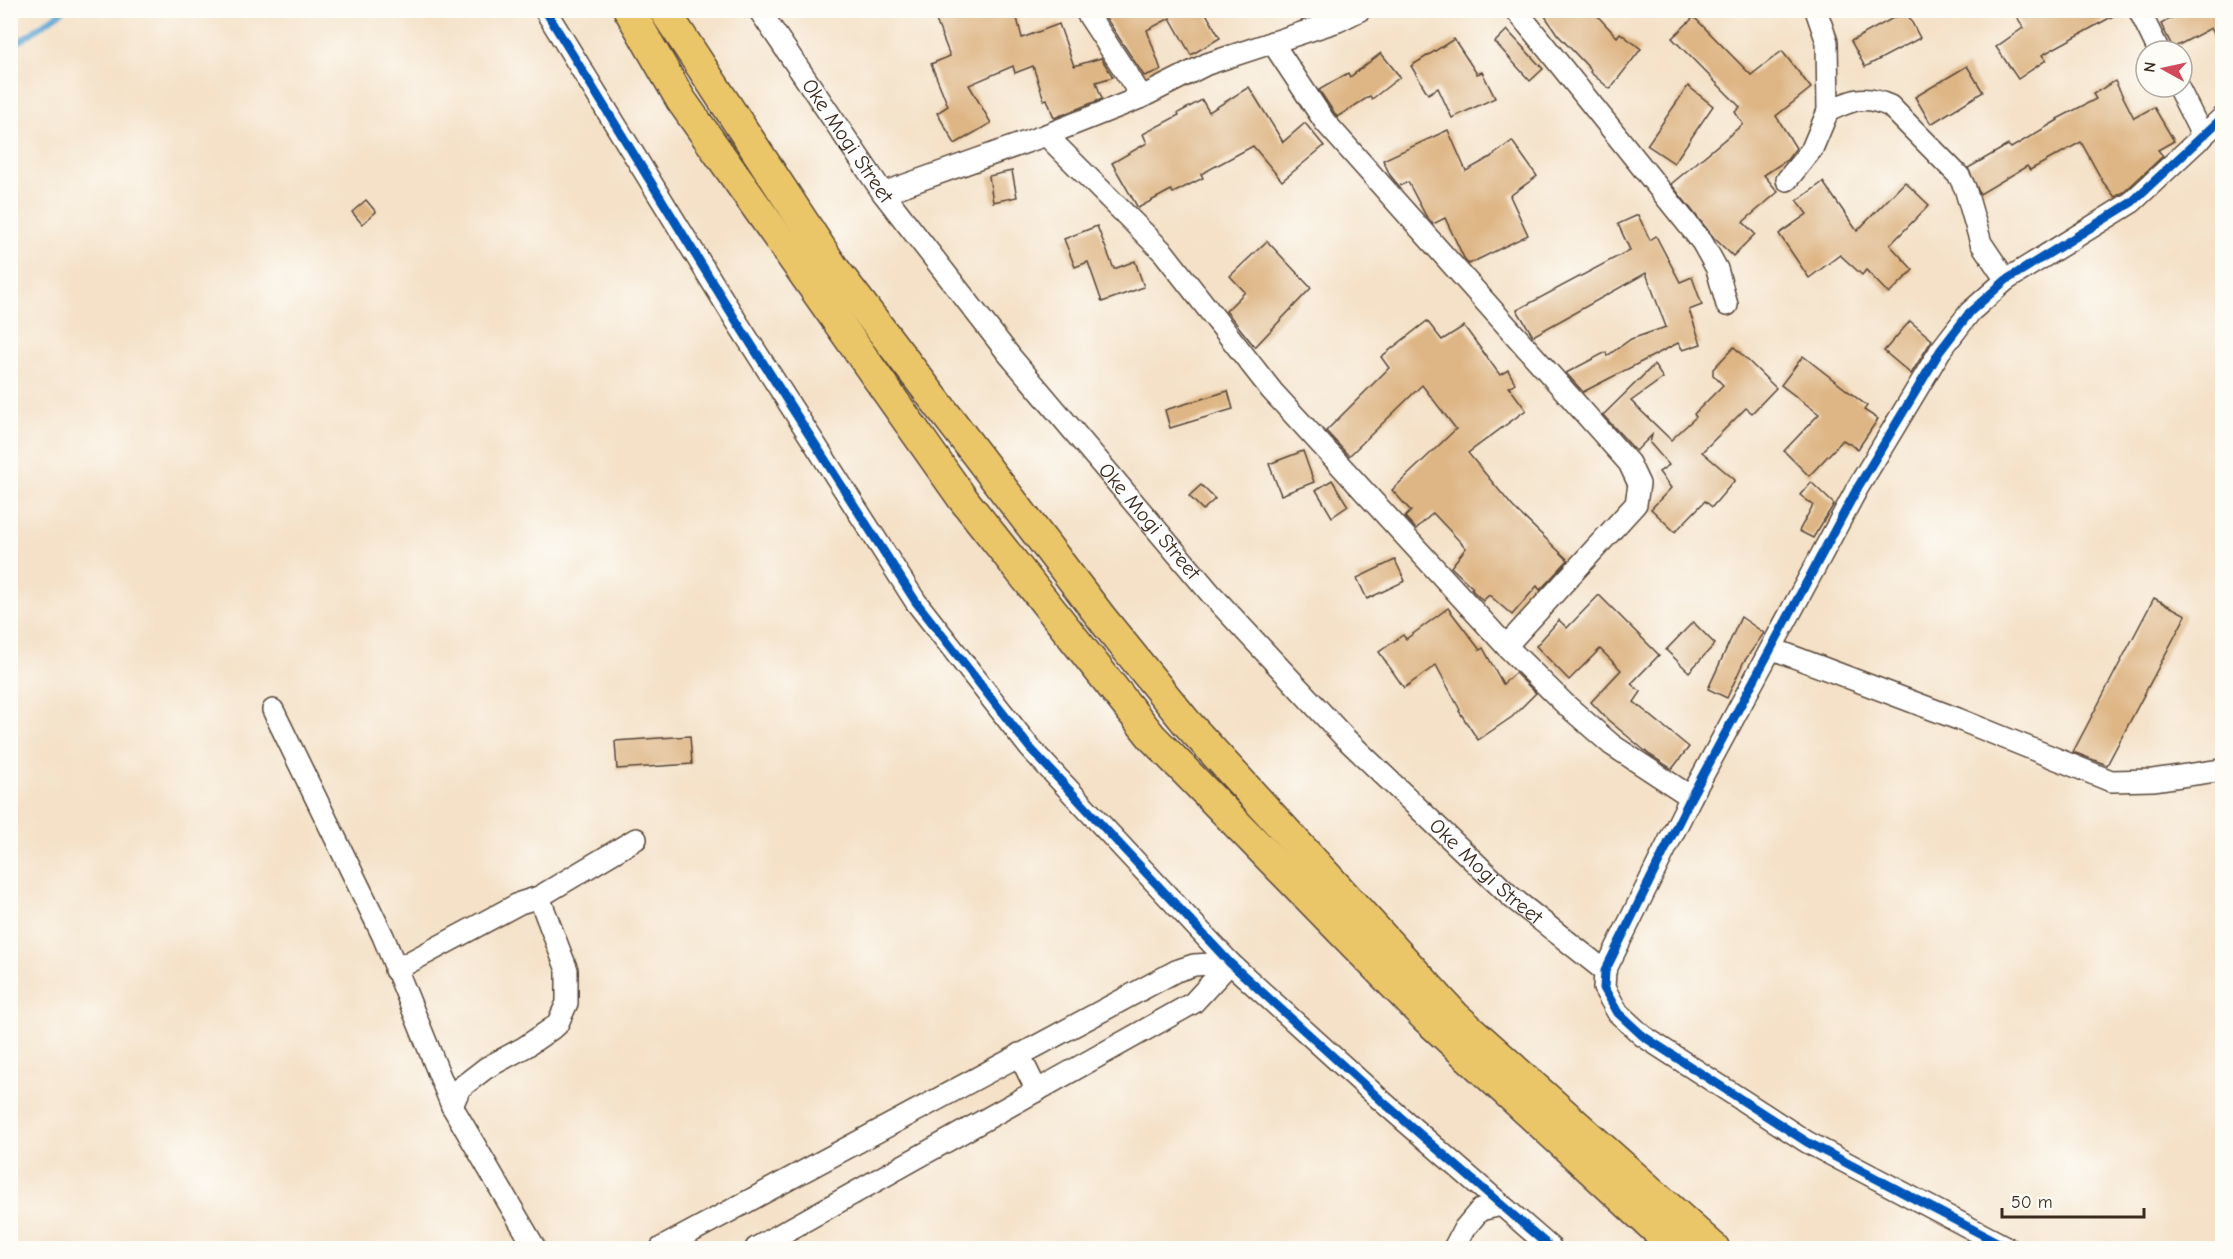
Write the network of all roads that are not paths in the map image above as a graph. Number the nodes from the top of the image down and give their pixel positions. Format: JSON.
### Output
{"nodes":[{"id":1,"x":545,"y":10,"type":"edge"},
{"id":2,"x":629,"y":10,"type":"edge"},
{"id":3,"x":664,"y":10,"type":"edge"},
{"id":4,"x":759,"y":10,"type":"edge"},
{"id":5,"x":1085,"y":10,"type":"edge"},
{"id":6,"x":1360,"y":10,"type":"edge"},
{"id":7,"x":1516,"y":10,"type":"edge"},
{"id":8,"x":1816,"y":10,"type":"edge"},
{"id":9,"x":2139,"y":10,"type":"edge"},
{"id":10,"x":1335,"y":16,"type":"edge"},
{"id":11,"x":2153,"y":39,"type":"edge"},
{"id":12,"x":1272,"y":42,"type":"junction"},
{"id":13,"x":1142,"y":97,"type":"junction"},
{"id":14,"x":2184,"y":99,"type":"edge"},
{"id":15,"x":1828,"y":111,"type":"junction"},
{"id":16,"x":2223,"y":118,"type":"edge"},
{"id":17,"x":1046,"y":135,"type":"junction"},
{"id":18,"x":2203,"y":137,"type":"junction"},
{"id":19,"x":1786,"y":180,"type":"dead end"},
{"id":20,"x":883,"y":194,"type":"junction"},
{"id":21,"x":2006,"y":280,"type":"junction"},
{"id":22,"x":1727,"y":305,"type":"dead end"},
{"id":23,"x":1506,"y":646,"type":"junction"},
{"id":24,"x":1773,"y":649,"type":"junction"},
{"id":25,"x":273,"y":710,"type":"dead end"},
{"id":26,"x":2223,"y":771,"type":"edge"},
{"id":27,"x":1691,"y":797,"type":"junction"},
{"id":28,"x":636,"y":838,"type":"dead end"},
{"id":29,"x":539,"y":897,"type":"junction"},
{"id":30,"x":1230,"y":963,"type":"junction"},
{"id":31,"x":395,"y":970,"type":"junction"},
{"id":32,"x":1605,"y":971,"type":"junction"},
{"id":33,"x":1019,"y":1054,"type":"junction"},
{"id":34,"x":1037,"y":1091,"type":"junction"},
{"id":35,"x":452,"y":1106,"type":"junction"},
{"id":36,"x":1501,"y":1205,"type":"junction"},
{"id":37,"x":535,"y":1248,"type":"edge"},
{"id":38,"x":662,"y":1248,"type":"edge"},
{"id":39,"x":756,"y":1248,"type":"edge"},
{"id":40,"x":1454,"y":1248,"type":"edge"},
{"id":41,"x":1551,"y":1248,"type":"edge"},
{"id":42,"x":1676,"y":1248,"type":"edge"},
{"id":43,"x":1714,"y":1248,"type":"edge"},
{"id":44,"x":2008,"y":1248,"type":"edge"}],
"edges":[{"from":1,"to":30,"type":"street"},
{"from":2,"to":42,"type":"highway"},
{"from":3,"to":43,"type":"highway"},
{"from":4,"to":20,"type":"street","name":"Oke Mogi Street"},
{"from":5,"to":13,"type":"street"},
{"from":6,"to":10,"type":"street"},
{"from":7,"to":22,"type":"street"},
{"from":8,"to":15,"type":"street"},
{"from":9,"to":11,"type":"street"},
{"from":10,"to":12,"type":"street"},
{"from":12,"to":13,"type":"street"},
{"from":12,"to":23,"type":"street"},
{"from":13,"to":17,"type":"street"},
{"from":14,"to":18,"type":"street"},
{"from":15,"to":19,"type":"street"},
{"from":15,"to":21,"type":"street"},
{"from":16,"to":18,"type":"street"},
{"from":17,"to":20,"type":"street"},
{"from":17,"to":23,"type":"street"},
{"from":18,"to":21,"type":"street"},
{"from":20,"to":32,"type":"street","name":"Oke Mogi Street"},
{"from":21,"to":24,"type":"street"},
{"from":23,"to":27,"type":"street"},
{"from":24,"to":26,"type":"street"},
{"from":24,"to":27,"type":"street"},
{"from":25,"to":31,"type":"street"},
{"from":27,"to":32,"type":"street"},
{"from":28,"to":29,"type":"street"},
{"from":29,"to":31,"type":"street"},
{"from":29,"to":35,"type":"street"},
{"from":30,"to":33,"type":"street"},
{"from":30,"to":34,"type":"street"},
{"from":30,"to":36,"type":"street"},
{"from":31,"to":35,"type":"street"},
{"from":32,"to":44,"type":"street"},
{"from":33,"to":34,"type":"street"},
{"from":33,"to":38,"type":"street"},
{"from":34,"to":39,"type":"street"},
{"from":35,"to":37,"type":"street"},
{"from":36,"to":40,"type":"street"},
{"from":36,"to":41,"type":"street"}]}
